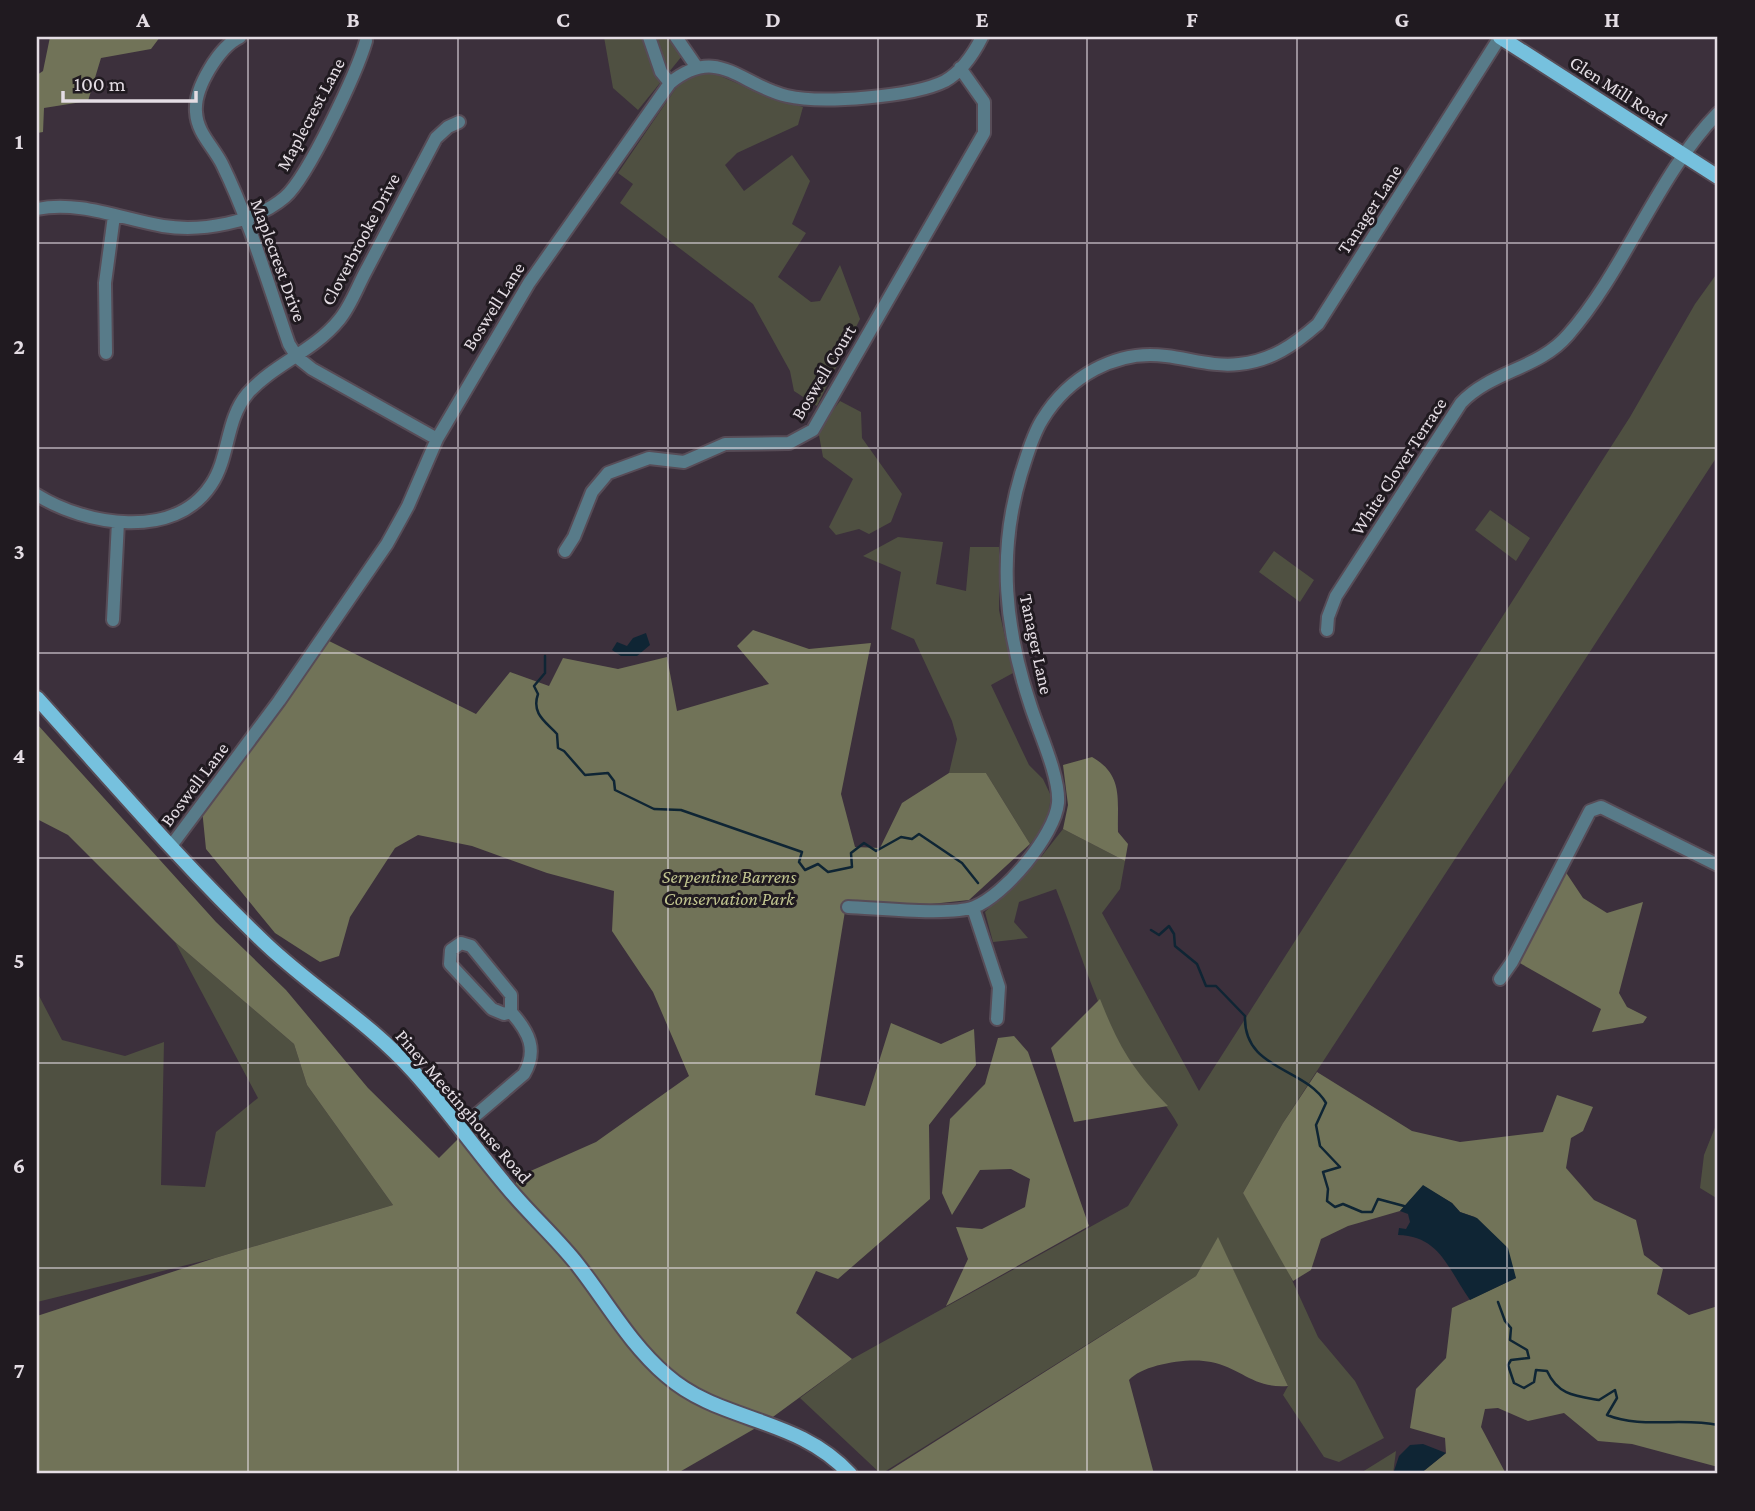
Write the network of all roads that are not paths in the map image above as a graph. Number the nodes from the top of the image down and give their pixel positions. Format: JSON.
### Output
{"nodes":[{"id":1,"x":240,"y":37,"type":"edge"},
{"id":2,"x":649,"y":37,"type":"edge"},
{"id":3,"x":676,"y":37,"type":"edge"},
{"id":4,"x":982,"y":37,"type":"edge"},
{"id":5,"x":1500,"y":37,"type":"edge"},
{"id":6,"x":366,"y":41,"type":"dead end"},
{"id":7,"x":696,"y":66,"type":"junction"},
{"id":8,"x":960,"y":68,"type":"junction"},
{"id":9,"x":670,"y":83,"type":"junction"},
{"id":10,"x":1718,"y":113,"type":"edge"},
{"id":11,"x":459,"y":122,"type":"dead end"},
{"id":12,"x":1685,"y":156,"type":"junction"},
{"id":13,"x":1718,"y":177,"type":"edge"},
{"id":14,"x":37,"y":209,"type":"edge"},
{"id":15,"x":114,"y":216,"type":"junction"},
{"id":16,"x":244,"y":217,"type":"junction"},
{"id":17,"x":106,"y":353,"type":"dead end"},
{"id":18,"x":297,"y":357,"type":"junction"},
{"id":19,"x":437,"y":439,"type":"junction"},
{"id":20,"x":37,"y":495,"type":"edge"},
{"id":21,"x":118,"y":522,"type":"junction"},
{"id":22,"x":565,"y":551,"type":"dead end"},
{"id":23,"x":113,"y":620,"type":"dead end"},
{"id":24,"x":1327,"y":630,"type":"dead end"},
{"id":25,"x":37,"y":698,"type":"edge"},
{"id":26,"x":171,"y":846,"type":"junction"},
{"id":27,"x":1718,"y":865,"type":"edge"},
{"id":28,"x":848,"y":907,"type":"dead end"},
{"id":29,"x":973,"y":908,"type":"junction"},
{"id":30,"x":1500,"y":979,"type":"dead end"},
{"id":31,"x":511,"y":1012,"type":"junction"},
{"id":32,"x":997,"y":1019,"type":"dead end"},
{"id":33,"x":461,"y":1128,"type":"junction"},
{"id":34,"x":850,"y":1474,"type":"edge"}],
"edges":[{"from":1,"to":16,"type":"street","name":"Maplecrest Drive"},
{"from":2,"to":9,"type":"street"},
{"from":3,"to":7,"type":"street"},
{"from":4,"to":8,"type":"street"},
{"from":5,"to":12,"type":"main road","name":"Glen Mill Road"},
{"from":5,"to":29,"type":"street","name":"Tanager Lane"},
{"from":6,"to":16,"type":"street","name":"Maplecrest Lane"},
{"from":7,"to":8,"type":"street"},
{"from":7,"to":9,"type":"street","name":"Boswell Lane"},
{"from":8,"to":22,"type":"street","name":"Boswell Court"},
{"from":9,"to":19,"type":"street","name":"Boswell Lane"},
{"from":10,"to":12,"type":"street","name":"White Clover Terrace"},
{"from":11,"to":18,"type":"street","name":"Cloverbrooke Drive"},
{"from":12,"to":13,"type":"main road","name":"Glen Mill Road"},
{"from":12,"to":24,"type":"street","name":"White Clover Terrace"},
{"from":14,"to":15,"type":"street","name":"Maplecrest Lane"},
{"from":15,"to":16,"type":"street","name":"Maplecrest Lane"},
{"from":15,"to":17,"type":"street"},
{"from":16,"to":18,"type":"street","name":"Maplecrest Drive"},
{"from":18,"to":19,"type":"street"},
{"from":18,"to":21,"type":"street","name":"Cloverbrooke Drive"},
{"from":19,"to":26,"type":"street","name":"Boswell Lane"},
{"from":20,"to":21,"type":"street","name":"Cloverbrooke Drive"},
{"from":21,"to":23,"type":"street"},
{"from":25,"to":26,"type":"main road","name":"Piney Meetinghouse Road"},
{"from":26,"to":33,"type":"main road","name":"Piney Meetinghouse Road"},
{"from":27,"to":30,"type":"street"},
{"from":28,"to":29,"type":"street"},
{"from":29,"to":32,"type":"street"},
{"from":31,"to":31,"type":"street"},
{"from":31,"to":33,"type":"street"},
{"from":33,"to":34,"type":"main road","name":"Piney Meetinghouse Road"}]}
